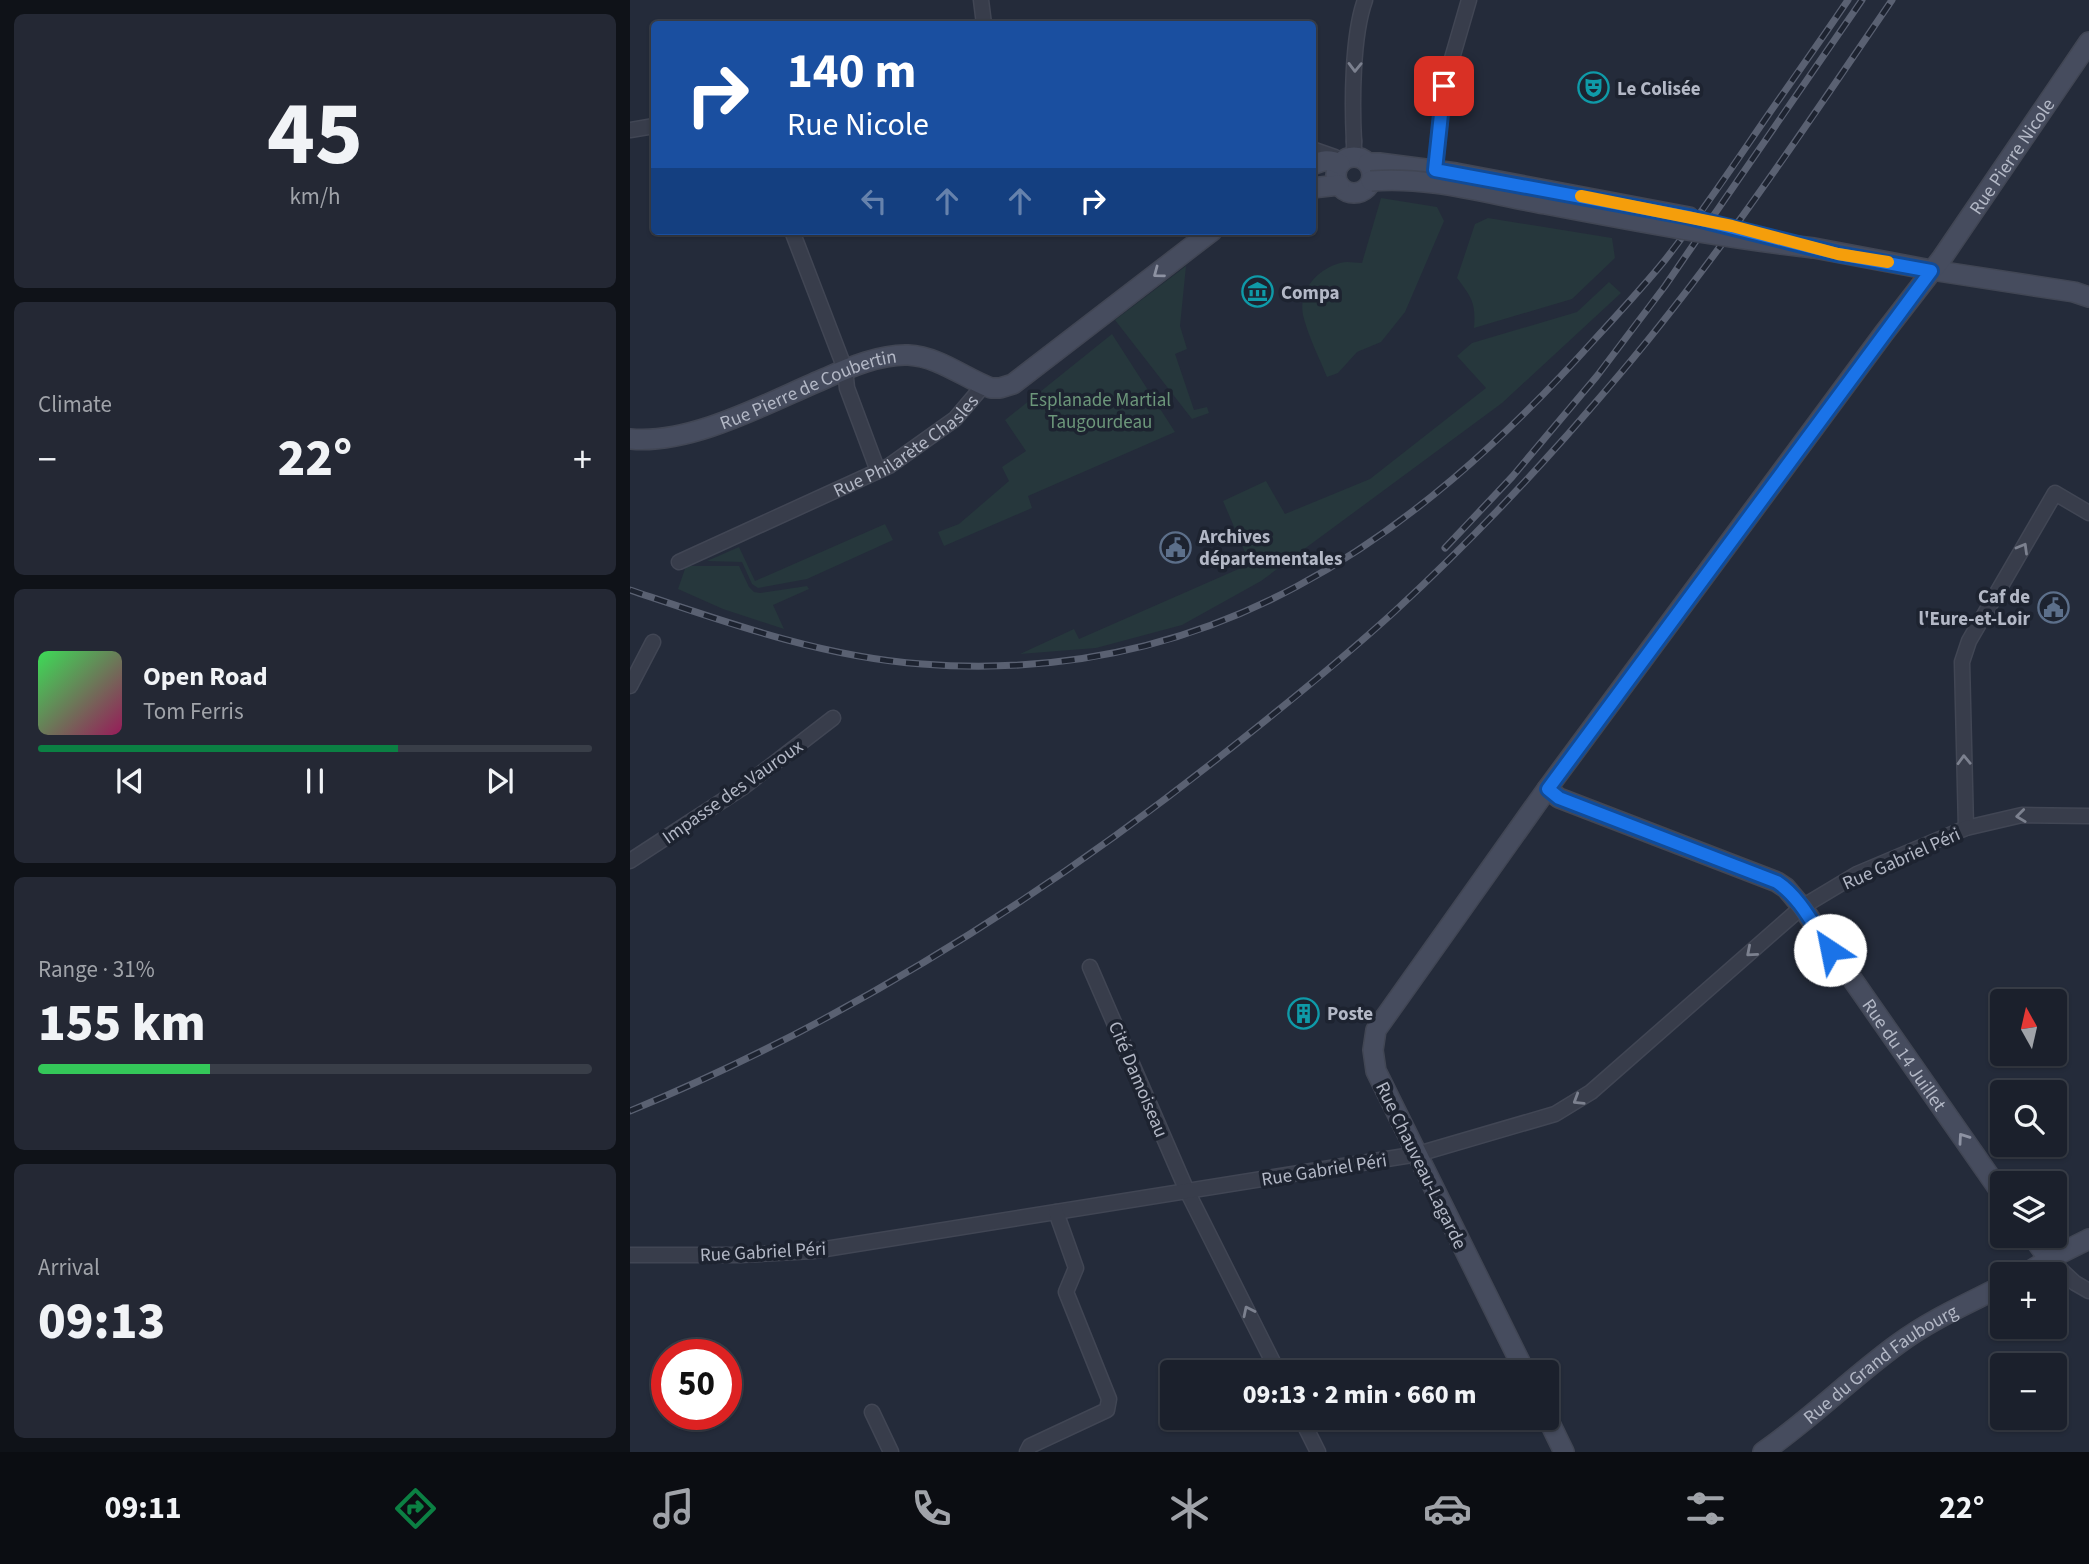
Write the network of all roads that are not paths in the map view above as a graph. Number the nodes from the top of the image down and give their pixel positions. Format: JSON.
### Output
{"nodes":[{"id":1,"x":981,"y":0,"type":"edge"},
{"id":2,"x":1365,"y":0,"type":"edge"},
{"id":3,"x":1469,"y":0,"type":"edge"},
{"id":4,"x":984,"y":21,"type":"edge"},
{"id":5,"x":2089,"y":42,"type":"edge"},
{"id":6,"x":651,"y":126,"type":"edge"},
{"id":7,"x":630,"y":130,"type":"edge"},
{"id":8,"x":1316,"y":150,"type":"edge"},
{"id":9,"x":1355,"y":161,"type":"junction"},
{"id":10,"x":1316,"y":163,"type":"edge"},
{"id":11,"x":1435,"y":170,"type":"junction"},
{"id":12,"x":1339,"y":185,"type":"junction"},
{"id":13,"x":1316,"y":188,"type":"edge"},
{"id":14,"x":794,"y":235,"type":"edge"},
{"id":15,"x":1207,"y":235,"type":"edge"},
{"id":16,"x":1814,"y":247,"type":"junction"},
{"id":17,"x":1931,"y":271,"type":"junction"},
{"id":18,"x":2089,"y":297,"type":"edge"},
{"id":19,"x":845,"y":369,"type":"junction"},
{"id":20,"x":984,"y":386,"type":"junction"},
{"id":21,"x":630,"y":439,"type":"edge"},
{"id":22,"x":878,"y":471,"type":"junction"},
{"id":23,"x":2089,"y":513,"type":"edge"},
{"id":24,"x":679,"y":562,"type":"dead end"},
{"id":25,"x":653,"y":642,"type":"dead end"},
{"id":26,"x":630,"y":686,"type":"edge"},
{"id":27,"x":833,"y":718,"type":"dead end"},
{"id":28,"x":1548,"y":789,"type":"junction"},
{"id":29,"x":2089,"y":816,"type":"edge"},
{"id":30,"x":1966,"y":828,"type":"junction"},
{"id":31,"x":630,"y":861,"type":"edge"},
{"id":32,"x":1802,"y":907,"type":"junction"},
{"id":33,"x":1090,"y":967,"type":"dead end"},
{"id":34,"x":1418,"y":1154,"type":"junction"},
{"id":35,"x":1990,"y":1177,"type":"edge"},
{"id":36,"x":1187,"y":1191,"type":"junction"},
{"id":37,"x":1056,"y":1212,"type":"junction"},
{"id":38,"x":2089,"y":1239,"type":"edge"},
{"id":39,"x":2041,"y":1248,"type":"edge"},
{"id":40,"x":630,"y":1255,"type":"edge"},
{"id":41,"x":2049,"y":1259,"type":"junction"},
{"id":42,"x":2044,"y":1262,"type":"edge"},
{"id":43,"x":2089,"y":1291,"type":"edge"},
{"id":44,"x":1990,"y":1292,"type":"edge"},
{"id":45,"x":1272,"y":1360,"type":"edge"},
{"id":46,"x":1519,"y":1360,"type":"edge"},
{"id":47,"x":872,"y":1412,"type":"dead end"},
{"id":48,"x":1307,"y":1430,"type":"edge"},
{"id":49,"x":1553,"y":1430,"type":"edge"},
{"id":50,"x":891,"y":1452,"type":"edge"},
{"id":51,"x":1027,"y":1452,"type":"edge"},
{"id":52,"x":1318,"y":1452,"type":"edge"},
{"id":53,"x":1564,"y":1452,"type":"edge"},
{"id":54,"x":1763,"y":1452,"type":"edge"}],
"edges":[{"from":1,"to":4,"type":"street"},
{"from":2,"to":9,"type":"street","one_way":true},
{"from":3,"to":11,"type":"street"},
{"from":5,"to":17,"type":"main road","name":"Rue Pierre Nicole"},
{"from":6,"to":7,"type":"street"},
{"from":8,"to":9,"type":"street"},
{"from":9,"to":10,"type":"main road"},
{"from":9,"to":11,"type":"main road"},
{"from":9,"to":12,"type":"main road"},
{"from":9,"to":12,"type":"main road"},
{"from":9,"to":16,"type":"main road","bridge":true},
{"from":11,"to":16,"type":"main road","bridge":true},
{"from":12,"to":13,"type":"main road"},
{"from":14,"to":19,"type":"street"},
{"from":15,"to":20,"type":"main road","name":"Rue Philarète Chasles","one_way":true},
{"from":16,"to":17,"type":"main road"},
{"from":17,"to":18,"type":"main road"},
{"from":17,"to":28,"type":"main road","name":"Rue Pierre Nicole"},
{"from":19,"to":20,"type":"main road","name":"Rue Pierre de Coubertin"},
{"from":19,"to":21,"type":"main road","name":"Rue Pierre de Coubertin"},
{"from":19,"to":22,"type":"street"},
{"from":20,"to":22,"type":"street","name":"Rue Philarète Chasles"},
{"from":22,"to":24,"type":"street","name":"Rue Philarète Chasles"},
{"from":30,"to":23,"type":"street","one_way":true},
{"from":25,"to":26,"type":"street"},
{"from":27,"to":31,"type":"street","name":"Impasse des Vauroux"},
{"from":28,"to":32,"type":"main road","name":"Rue du 14 Juillet"},
{"from":28,"to":34,"type":"main road","name":"Rue Chauveau-Lagarde"},
{"from":29,"to":30,"type":"street","name":"Rue Gabriel Péri","one_way":true},
{"from":30,"to":32,"type":"street","name":"Rue Gabriel Péri"},
{"from":32,"to":34,"type":"street","name":"Rue Gabriel Péri","one_way":true},
{"from":35,"to":32,"type":"main road","name":"Rue du 14 Juillet","one_way":true},
{"from":33,"to":36,"type":"street","name":"Cité Damoiseau"},
{"from":34,"to":36,"type":"street","name":"Rue Gabriel Péri"},
{"from":34,"to":46,"type":"main road","name":"Rue Chauveau-Lagarde"},
{"from":36,"to":37,"type":"street","name":"Rue Gabriel Péri"},
{"from":45,"to":36,"type":"street","name":"Cité Damoiseau","one_way":true},
{"from":37,"to":40,"type":"street","name":"Rue Gabriel Péri"},
{"from":37,"to":51,"type":"street"},
{"from":38,"to":41,"type":"main road"},
{"from":39,"to":41,"type":"main road"},
{"from":41,"to":42,"type":"main road"},
{"from":41,"to":43,"type":"street"},
{"from":44,"to":54,"type":"main road","name":"Rue du Grand Faubourg"},
{"from":47,"to":50,"type":"street"},
{"from":48,"to":52,"type":"street"},
{"from":49,"to":53,"type":"main road"}]}
